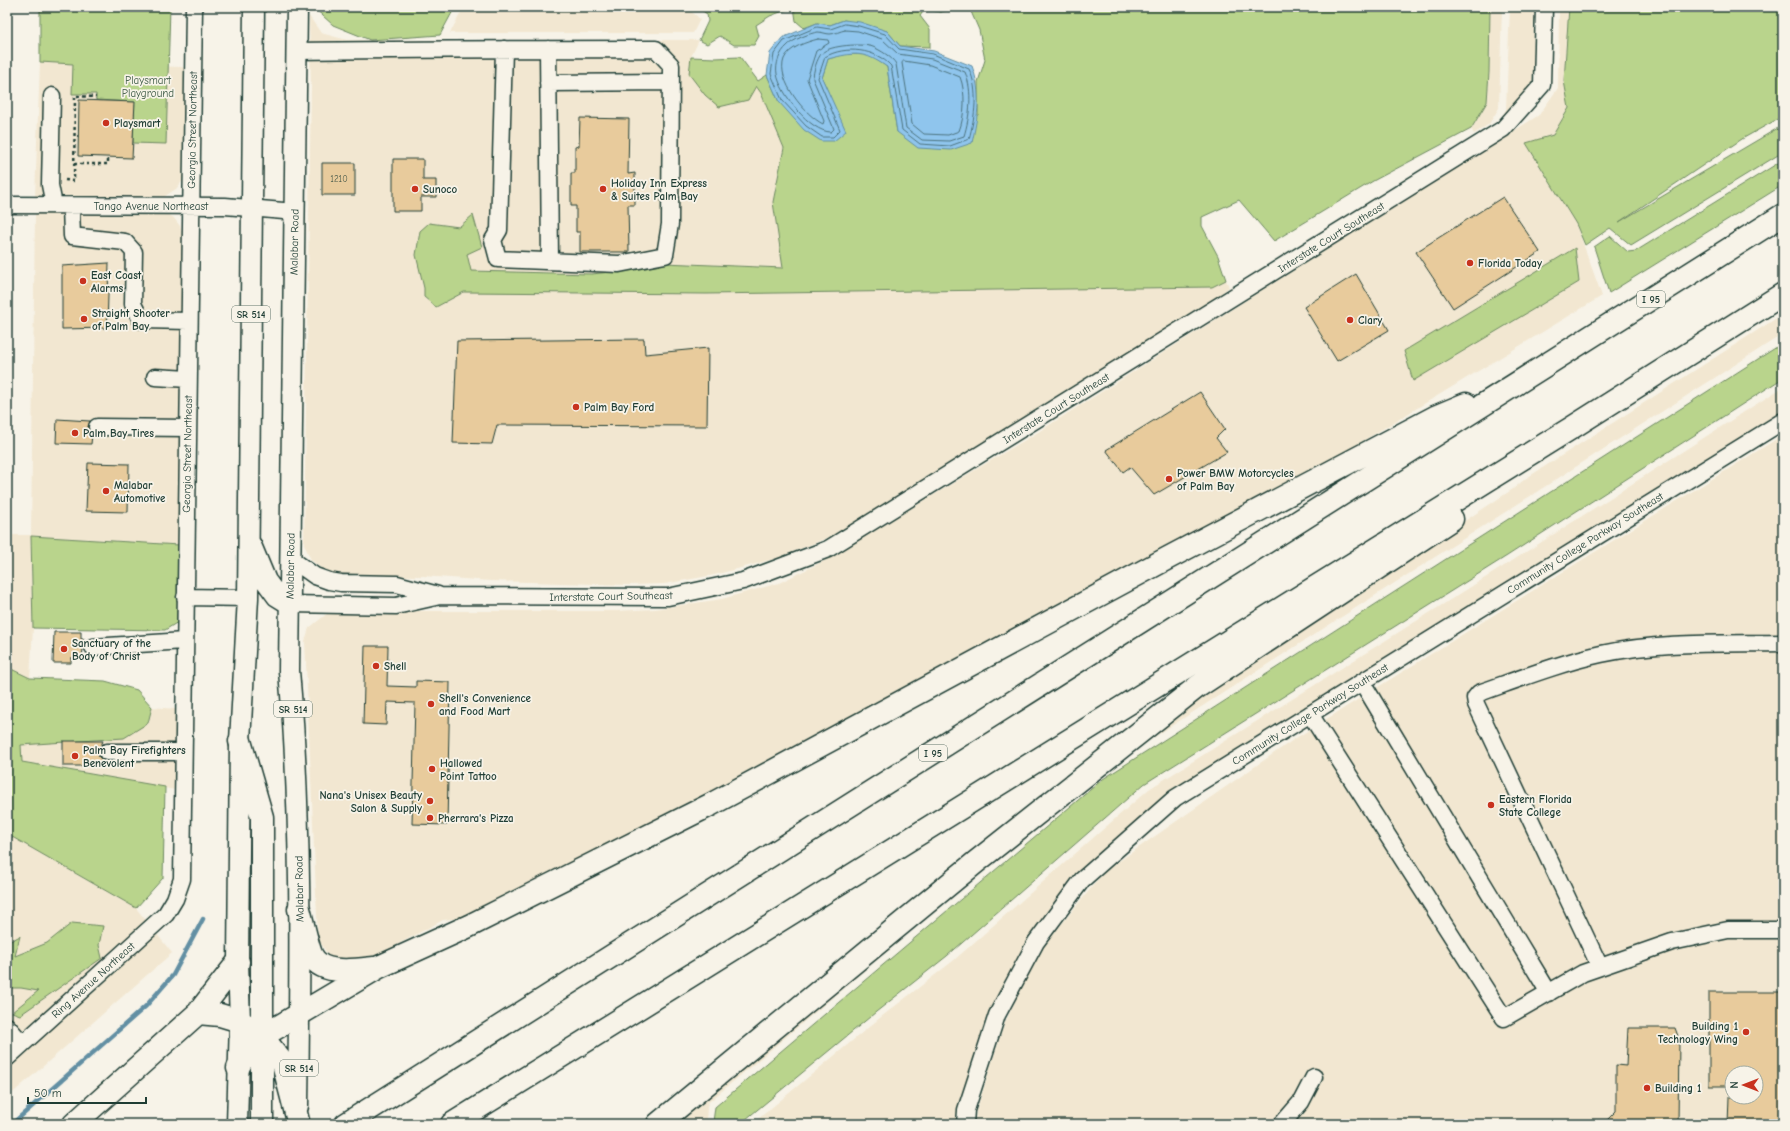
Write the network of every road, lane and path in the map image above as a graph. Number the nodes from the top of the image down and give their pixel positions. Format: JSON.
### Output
{"nodes":[{"id":1,"x":194,"y":7,"type":"edge"},
{"id":2,"x":254,"y":7,"type":"edge"},
{"id":3,"x":297,"y":7,"type":"edge"},
{"id":4,"x":1544,"y":7,"type":"edge"},
{"id":5,"x":504,"y":49,"type":"junction"},
{"id":6,"x":548,"y":49,"type":"junction"},
{"id":7,"x":296,"y":51,"type":"junction"},
{"id":8,"x":548,"y":82,"type":"junction"},
{"id":9,"x":671,"y":82,"type":"junction"},
{"id":10,"x":52,"y":96,"type":"dead end"},
{"id":11,"x":96,"y":97,"type":"dead end"},
{"id":12,"x":108,"y":157,"type":"dead end"},
{"id":13,"x":74,"y":164,"type":"junction"},
{"id":14,"x":51,"y":179,"type":"junction"},
{"id":15,"x":7,"y":205,"type":"edge"},
{"id":16,"x":54,"y":205,"type":"junction"},
{"id":17,"x":71,"y":206,"type":"junction"},
{"id":18,"x":190,"y":206,"type":"junction"},
{"id":19,"x":252,"y":209,"type":"junction"},
{"id":20,"x":295,"y":212,"type":"junction"},
{"id":21,"x":1783,"y":215,"type":"edge"},
{"id":22,"x":550,"y":261,"type":"junction"},
{"id":23,"x":1783,"y":294,"type":"edge"},
{"id":24,"x":189,"y":321,"type":"junction"},
{"id":25,"x":156,"y":377,"type":"dead end"},
{"id":26,"x":188,"y":379,"type":"junction"},
{"id":27,"x":1519,"y":382,"type":"junction"},
{"id":28,"x":1783,"y":421,"type":"edge"},
{"id":29,"x":97,"y":427,"type":"dead end"},
{"id":30,"x":1573,"y":427,"type":"junction"},
{"id":31,"x":187,"y":428,"type":"junction"},
{"id":32,"x":248,"y":537,"type":"junction"},
{"id":33,"x":290,"y":559,"type":"junction"},
{"id":34,"x":440,"y":596,"type":"junction"},
{"id":35,"x":185,"y":597,"type":"junction"},
{"id":36,"x":248,"y":598,"type":"junction"},
{"id":37,"x":290,"y":604,"type":"junction"},
{"id":38,"x":184,"y":641,"type":"junction"},
{"id":39,"x":1783,"y":643,"type":"edge"},
{"id":40,"x":93,"y":647,"type":"dead end"},
{"id":41,"x":1362,"y":682,"type":"junction"},
{"id":42,"x":1310,"y":714,"type":"junction"},
{"id":43,"x":240,"y":742,"type":"junction"},
{"id":44,"x":107,"y":752,"type":"dead end"},
{"id":45,"x":183,"y":752,"type":"junction"},
{"id":46,"x":175,"y":899,"type":"joint"},
{"id":47,"x":299,"y":909,"type":"junction"},
{"id":48,"x":1783,"y":930,"type":"edge"},
{"id":49,"x":238,"y":962,"type":"junction"},
{"id":50,"x":379,"y":967,"type":"junction"},
{"id":51,"x":1600,"y":967,"type":"junction"},
{"id":52,"x":1549,"y":993,"type":"junction"},
{"id":53,"x":198,"y":1013,"type":"junction"},
{"id":54,"x":299,"y":1014,"type":"junction"},
{"id":55,"x":240,"y":1021,"type":"junction"},
{"id":56,"x":7,"y":1026,"type":"edge"},
{"id":57,"x":261,"y":1036,"type":"junction"},
{"id":58,"x":22,"y":1043,"type":"junction"},
{"id":59,"x":7,"y":1058,"type":"edge"},
{"id":60,"x":238,"y":1068,"type":"junction"},
{"id":61,"x":1314,"y":1077,"type":"dead end"},
{"id":62,"x":298,"y":1123,"type":"edge"},
{"id":63,"x":74,"y":1124,"type":"edge"},
{"id":64,"x":237,"y":1124,"type":"edge"},
{"id":65,"x":262,"y":1124,"type":"edge"},
{"id":66,"x":346,"y":1124,"type":"edge"},
{"id":67,"x":452,"y":1124,"type":"edge"},
{"id":68,"x":658,"y":1124,"type":"edge"},
{"id":69,"x":965,"y":1124,"type":"edge"},
{"id":70,"x":1282,"y":1124,"type":"edge"}],
"edges":[{"from":1,"to":18,"type":"street","name":"Georgia Street Northeast"},
{"from":2,"to":19,"type":"main road","number":"SR 514"},
{"from":3,"to":7,"type":"main road","name":"Malabar Road","number":"SR 514"},
{"from":4,"to":34,"type":"street","name":"Interstate Court Southeast"},
{"from":5,"to":6,"type":"street"},
{"from":5,"to":7,"type":"street"},
{"from":5,"to":22,"type":"street"},
{"from":6,"to":8,"type":"street"},
{"from":6,"to":9,"type":"street"},
{"from":7,"to":20,"type":"main road","name":"Malabar Road","number":"SR 514"},
{"from":8,"to":9,"type":"street"},
{"from":8,"to":22,"type":"street"},
{"from":9,"to":22,"type":"street"},
{"from":10,"to":14,"type":"street"},
{"from":11,"to":13,"type":"path"},
{"from":12,"to":13,"type":"path"},
{"from":13,"to":14,"type":"path"},
{"from":14,"to":16,"type":"street"},
{"from":15,"to":16,"type":"street","name":"Tango Avenue Northeast"},
{"from":16,"to":17,"type":"street","name":"Tango Avenue Northeast"},
{"from":17,"to":18,"type":"street","name":"Tango Avenue Northeast"},
{"from":17,"to":24,"type":"street"},
{"from":18,"to":19,"type":"street","name":"Tango Avenue Northeast"},
{"from":18,"to":24,"type":"street","name":"Georgia Street Northeast"},
{"from":19,"to":20,"type":"street","name":"Tango Avenue Northeast"},
{"from":19,"to":32,"type":"main road","number":"SR 514"},
{"from":20,"to":33,"type":"main road","name":"Malabar Road","number":"SR 514"},
{"from":21,"to":27,"type":"highway","number":"I 95"},
{"from":23,"to":30,"type":"highway"},
{"from":24,"to":26,"type":"street","name":"Georgia Street Northeast"},
{"from":25,"to":26,"type":"street"},
{"from":26,"to":31,"type":"street","name":"Georgia Street Northeast"},
{"from":27,"to":50,"type":"highway"},
{"from":27,"to":66,"type":"highway","number":"I 95"},
{"from":28,"to":41,"type":"street","name":"Community College Parkway Southeast"},
{"from":29,"to":31,"type":"street"},
{"from":30,"to":67,"type":"highway"},
{"from":30,"to":68,"type":"highway"},
{"from":31,"to":35,"type":"street","name":"Georgia Street Northeast"},
{"from":32,"to":36,"type":"main road","number":"SR 514"},
{"from":32,"to":37,"type":"main road"},
{"from":33,"to":34,"type":"street","name":"Interstate Court Southeast"},
{"from":33,"to":37,"type":"main road","name":"Malabar Road","number":"SR 514"},
{"from":34,"to":37,"type":"street","name":"Interstate Court Southeast"},
{"from":35,"to":36,"type":"street"},
{"from":35,"to":38,"type":"street","name":"Georgia Street Northeast"},
{"from":36,"to":43,"type":"main road","number":"SR 514"},
{"from":37,"to":47,"type":"main road","name":"Malabar Road","number":"SR 514"},
{"from":38,"to":40,"type":"street"},
{"from":38,"to":45,"type":"street","name":"Georgia Street Northeast"},
{"from":39,"to":51,"type":"street"},
{"from":41,"to":42,"type":"street","name":"Community College Parkway Southeast"},
{"from":41,"to":52,"type":"street"},
{"from":42,"to":52,"type":"street"},
{"from":42,"to":69,"type":"street","name":"Community College Parkway Southeast"},
{"from":43,"to":49,"type":"main road","number":"SR 514"},
{"from":43,"to":57,"type":"highway"},
{"from":44,"to":45,"type":"street"},
{"from":45,"to":46,"type":"street","name":"Georgia Street Northeast"},
{"from":46,"to":58,"type":"street","name":"Ring Avenue Northeast"},
{"from":47,"to":50,"type":"highway"},
{"from":47,"to":54,"type":"main road","name":"Malabar Road","number":"SR 514"},
{"from":48,"to":51,"type":"street"},
{"from":49,"to":53,"type":"highway"},
{"from":49,"to":55,"type":"main road","number":"SR 514"},
{"from":50,"to":54,"type":"highway"},
{"from":51,"to":52,"type":"street"},
{"from":53,"to":55,"type":"highway"},
{"from":53,"to":63,"type":"highway"},
{"from":54,"to":57,"type":"highway"},
{"from":54,"to":62,"type":"main road","name":"Malabar Road","number":"SR 514"},
{"from":55,"to":57,"type":"highway"},
{"from":55,"to":60,"type":"main road","number":"SR 514"},
{"from":56,"to":58,"type":"street"},
{"from":57,"to":60,"type":"highway"},
{"from":57,"to":62,"type":"highway"},
{"from":57,"to":65,"type":"highway"},
{"from":58,"to":59,"type":"street","name":"Ring Avenue Northeast"},
{"from":60,"to":64,"type":"main road","number":"SR 514"},
{"from":61,"to":70,"type":"street"}]}
